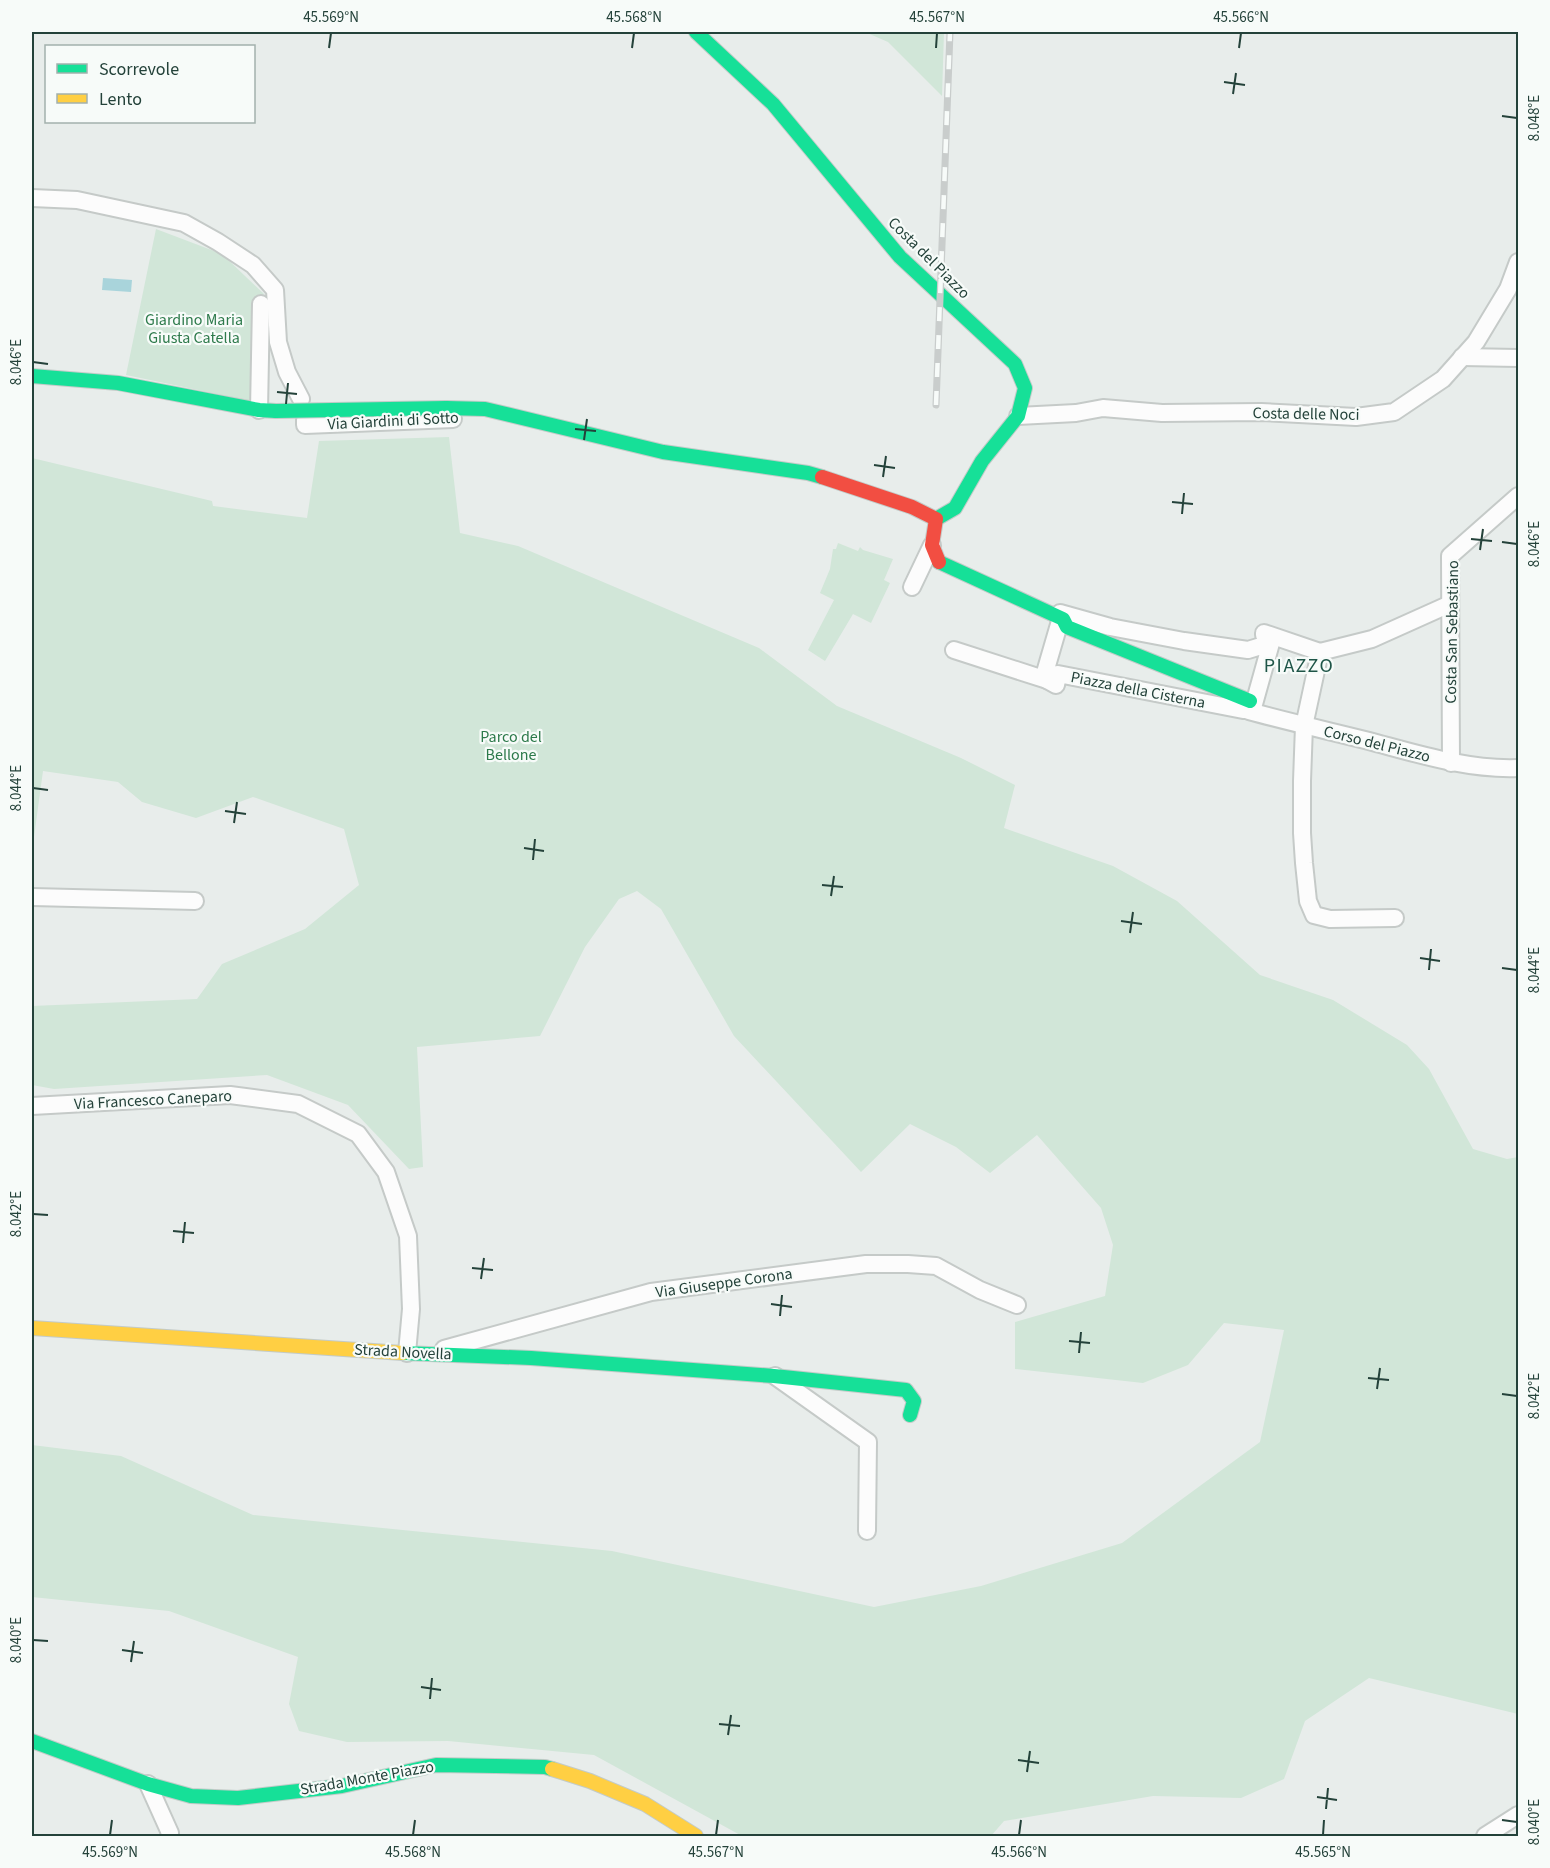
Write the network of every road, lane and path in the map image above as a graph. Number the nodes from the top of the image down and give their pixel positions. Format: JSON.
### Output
{"nodes":[{"id":1,"x":696,"y":32,"type":"edge"},
{"id":2,"x":32,"y":198,"type":"edge"},
{"id":3,"x":1518,"y":262,"type":"edge"},
{"id":4,"x":261,"y":304,"type":"dead end"},
{"id":5,"x":1462,"y":357,"type":"junction"},
{"id":6,"x":1518,"y":358,"type":"edge"},
{"id":7,"x":32,"y":376,"type":"edge"},
{"id":8,"x":301,"y":399,"type":"dead end"},
{"id":9,"x":485,"y":409,"type":"junction"},
{"id":10,"x":268,"y":410,"type":"junction"},
{"id":11,"x":1018,"y":416,"type":"junction"},
{"id":12,"x":304,"y":420,"type":"dead end"},
{"id":13,"x":1518,"y":496,"type":"edge"},
{"id":14,"x":936,"y":519,"type":"junction"},
{"id":15,"x":932,"y":545,"type":"junction"},
{"id":16,"x":912,"y":587,"type":"dead end"},
{"id":17,"x":1450,"y":604,"type":"junction"},
{"id":18,"x":1064,"y":622,"type":"junction"},
{"id":19,"x":1262,"y":640,"type":"junction"},
{"id":20,"x":954,"y":650,"type":"dead end"},
{"id":21,"x":1320,"y":652,"type":"junction"},
{"id":22,"x":1047,"y":680,"type":"junction"},
{"id":23,"x":1249,"y":705,"type":"junction"},
{"id":24,"x":1304,"y":726,"type":"junction"},
{"id":25,"x":1451,"y":763,"type":"junction"},
{"id":26,"x":1518,"y":768,"type":"edge"},
{"id":27,"x":32,"y":897,"type":"edge"},
{"id":28,"x":195,"y":901,"type":"dead end"},
{"id":29,"x":1395,"y":918,"type":"dead end"},
{"id":30,"x":32,"y":1106,"type":"edge"},
{"id":31,"x":1017,"y":1305,"type":"dead end"},
{"id":32,"x":32,"y":1328,"type":"edge"},
{"id":33,"x":407,"y":1353,"type":"junction"},
{"id":34,"x":429,"y":1353,"type":"junction"},
{"id":35,"x":774,"y":1376,"type":"junction"},
{"id":36,"x":910,"y":1415,"type":"dead end"},
{"id":37,"x":867,"y":1531,"type":"dead end"},
{"id":38,"x":32,"y":1741,"type":"edge"},
{"id":39,"x":148,"y":1784,"type":"junction"},
{"id":40,"x":1518,"y":1815,"type":"edge"},
{"id":41,"x":169,"y":1836,"type":"edge"},
{"id":42,"x":696,"y":1836,"type":"edge"},
{"id":43,"x":1485,"y":1836,"type":"edge"}],
"edges":[{"from":1,"to":11,"type":"street","name":"Costa del Piazzo"},
{"from":2,"to":8,"type":"street"},
{"from":3,"to":5,"type":"street","name":"Costa delle Noci"},
{"from":4,"to":10,"type":"street"},
{"from":5,"to":6,"type":"street"},
{"from":5,"to":11,"type":"street","name":"Costa delle Noci"},
{"from":7,"to":10,"type":"street"},
{"from":9,"to":10,"type":"street","bridge":true},
{"from":9,"to":12,"type":"street","name":"Via Giardini di Sotto"},
{"from":9,"to":14,"type":"street"},
{"from":11,"to":14,"type":"street","name":"Costa del Piazzo"},
{"from":13,"to":17,"type":"street","name":"Costa San Sebastiano"},
{"from":14,"to":15,"type":"street"},
{"from":15,"to":16,"type":"street"},
{"from":15,"to":18,"type":"street"},
{"from":17,"to":21,"type":"street"},
{"from":17,"to":25,"type":"street","name":"Costa San Sebastiano"},
{"from":18,"to":19,"type":"street"},
{"from":18,"to":22,"type":"street","name":"Piazza della Cisterna"},
{"from":18,"to":23,"type":"street","name":"Piazza della Cisterna"},
{"from":19,"to":21,"type":"street"},
{"from":19,"to":23,"type":"street"},
{"from":20,"to":22,"type":"street"},
{"from":21,"to":24,"type":"street"},
{"from":22,"to":23,"type":"street","name":"Piazza della Cisterna"},
{"from":23,"to":24,"type":"street","name":"Corso del Piazzo"},
{"from":24,"to":25,"type":"street","name":"Corso del Piazzo"},
{"from":24,"to":29,"type":"street"},
{"from":25,"to":26,"type":"street","name":"Corso del Piazzo"},
{"from":27,"to":28,"type":"street"},
{"from":30,"to":33,"type":"street","name":"Via Francesco Caneparo"},
{"from":31,"to":34,"type":"street","name":"Via Giuseppe Corona"},
{"from":32,"to":33,"type":"street","name":"Strada Novella"},
{"from":33,"to":34,"type":"street","name":"Strada Novella"},
{"from":34,"to":35,"type":"street","name":"Strada Novella"},
{"from":35,"to":36,"type":"street","name":"Strada Novella"},
{"from":35,"to":37,"type":"street"},
{"from":38,"to":39,"type":"street","name":"Strada Monte Piazzo"},
{"from":39,"to":41,"type":"street"},
{"from":39,"to":42,"type":"street","name":"Strada Monte Piazzo"},
{"from":40,"to":43,"type":"street"}]}
